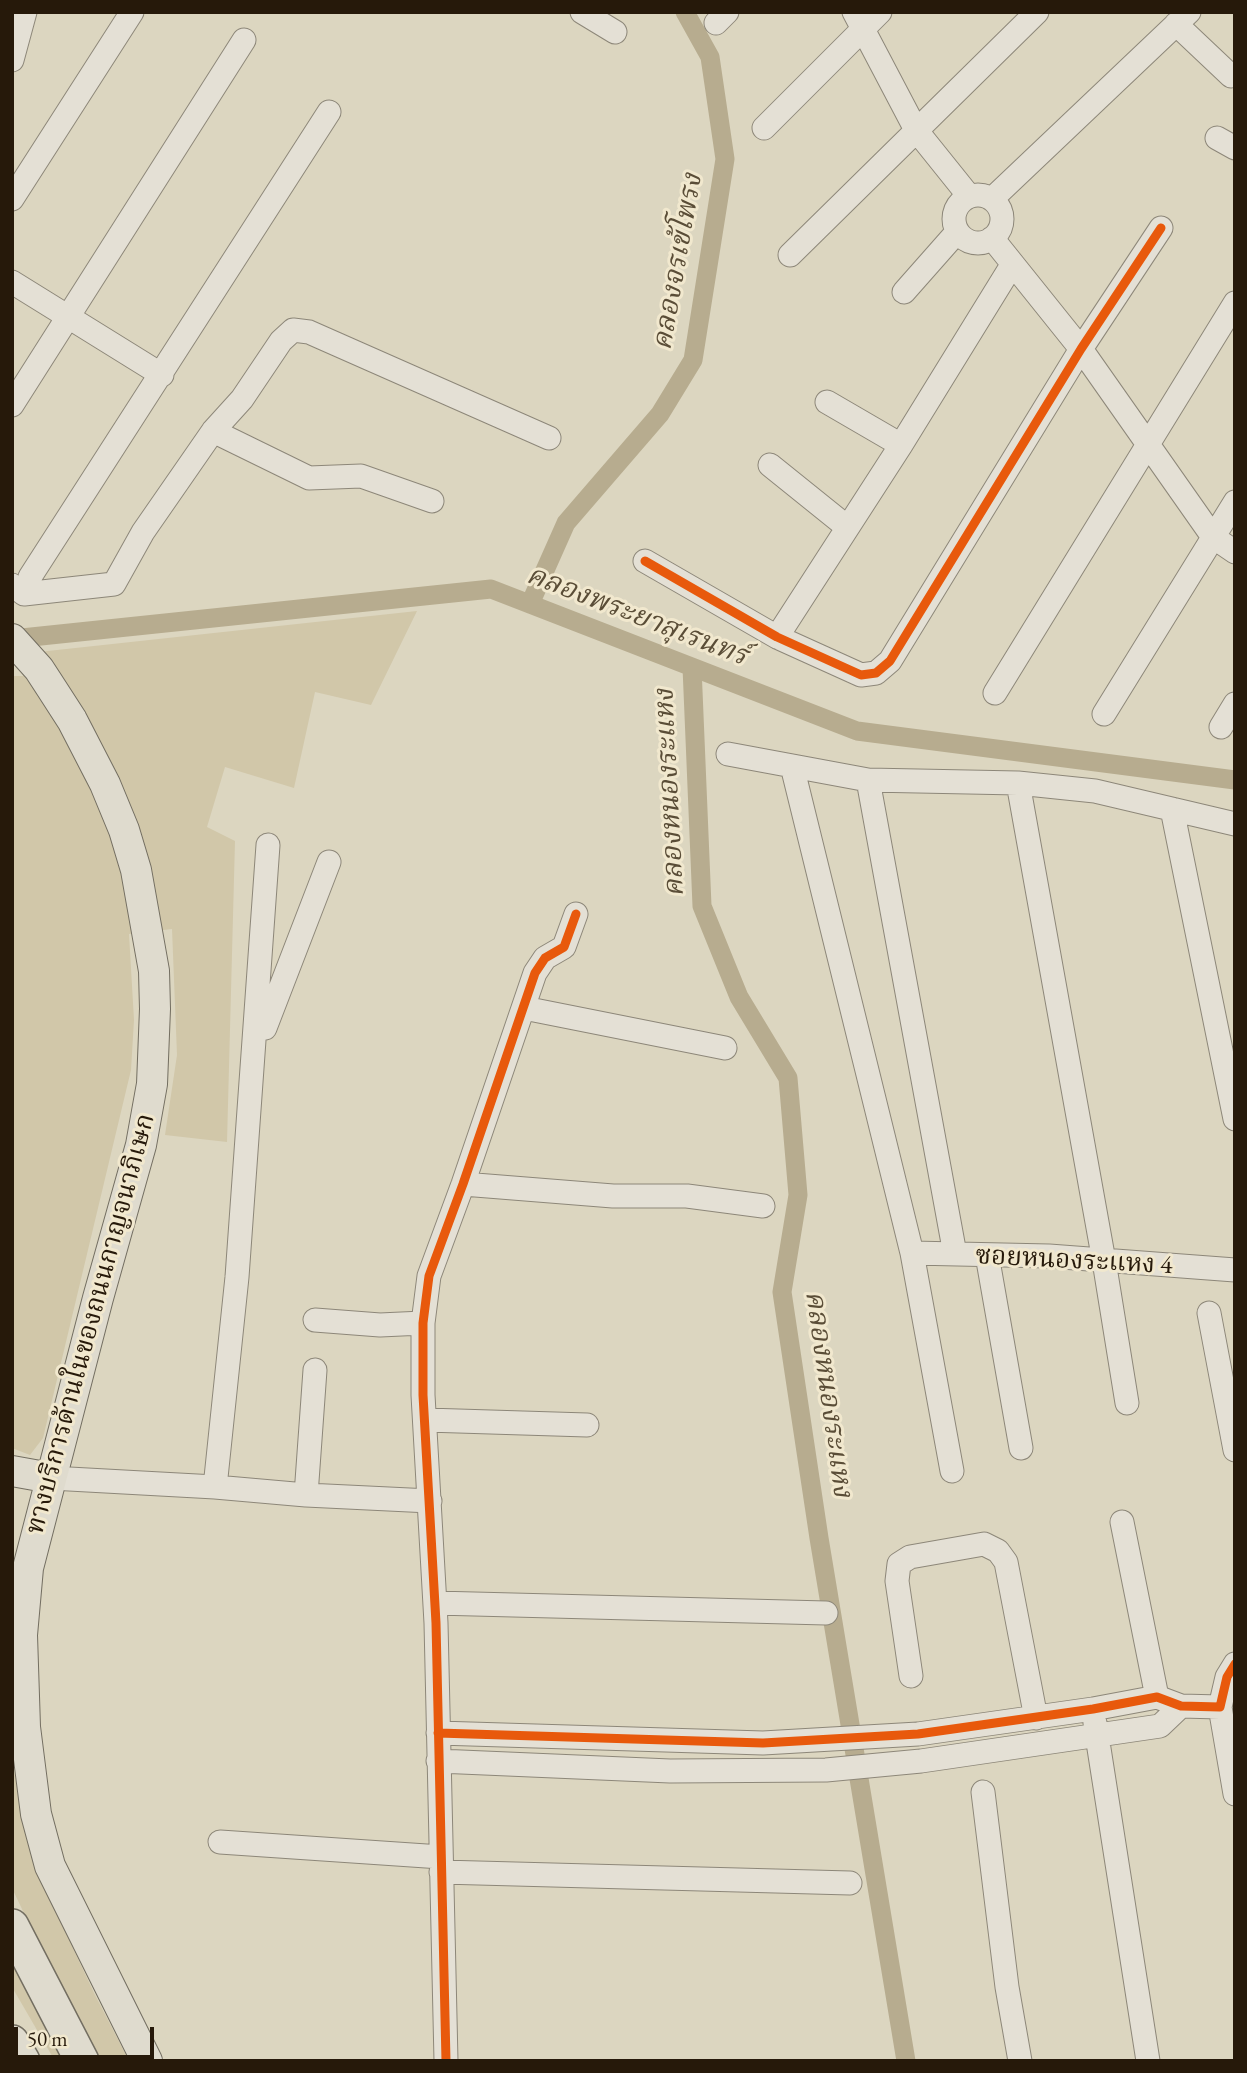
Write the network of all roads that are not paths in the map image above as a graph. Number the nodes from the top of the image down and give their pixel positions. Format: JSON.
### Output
{"nodes":[{"id":1,"x":25,"y":12,"type":"edge"},
{"id":2,"x":132,"y":12,"type":"edge"},
{"id":3,"x":582,"y":12,"type":"edge"},
{"id":4,"x":880,"y":12,"type":"edge"},
{"id":5,"x":1037,"y":12,"type":"edge"},
{"id":6,"x":1183,"y":18,"type":"edge"},
{"id":7,"x":858,"y":21,"type":"edge"},
{"id":8,"x":615,"y":32,"type":"dead end"},
{"id":9,"x":244,"y":40,"type":"dead end"},
{"id":10,"x":12,"y":60,"type":"edge"},
{"id":11,"x":1231,"y":76,"type":"dead end"},
{"id":12,"x":329,"y":112,"type":"dead end"},
{"id":13,"x":764,"y":128,"type":"dead end"},
{"id":14,"x":916,"y":130,"type":"junction"},
{"id":15,"x":981,"y":197,"type":"junction"},
{"id":16,"x":12,"y":199,"type":"edge"},
{"id":17,"x":1161,"y":228,"type":"dead end"},
{"id":18,"x":957,"y":232,"type":"junction"},
{"id":19,"x":992,"y":238,"type":"junction"},
{"id":20,"x":790,"y":255,"type":"dead end"},
{"id":21,"x":1012,"y":265,"type":"junction"},
{"id":22,"x":12,"y":282,"type":"edge"},
{"id":23,"x":904,"y":292,"type":"dead end"},
{"id":24,"x":1235,"y":303,"type":"edge"},
{"id":25,"x":70,"y":318,"type":"junction"},
{"id":26,"x":1082,"y":349,"type":"junction"},
{"id":27,"x":162,"y":375,"type":"junction"},
{"id":28,"x":827,"y":402,"type":"dead end"},
{"id":29,"x":12,"y":405,"type":"edge"},
{"id":30,"x":213,"y":431,"type":"junction"},
{"id":31,"x":549,"y":438,"type":"dead end"},
{"id":32,"x":1148,"y":444,"type":"junction"},
{"id":33,"x":901,"y":445,"type":"junction"},
{"id":34,"x":770,"y":466,"type":"dead end"},
{"id":35,"x":432,"y":501,"type":"dead end"},
{"id":36,"x":1235,"y":502,"type":"edge"},
{"id":37,"x":847,"y":527,"type":"junction"},
{"id":38,"x":1213,"y":537,"type":"junction"},
{"id":39,"x":1235,"y":552,"type":"edge"},
{"id":40,"x":645,"y":561,"type":"dead end"},
{"id":41,"x":21,"y":581,"type":"edge"},
{"id":42,"x":777,"y":637,"type":"junction"},
{"id":43,"x":12,"y":639,"type":"edge"},
{"id":44,"x":995,"y":693,"type":"dead end"},
{"id":45,"x":1235,"y":704,"type":"edge"},
{"id":46,"x":1104,"y":714,"type":"dead end"},
{"id":47,"x":1221,"y":727,"type":"dead end"},
{"id":48,"x":728,"y":754,"type":"dead end"},
{"id":49,"x":792,"y":766,"type":"junction"},
{"id":50,"x":868,"y":779,"type":"junction"},
{"id":51,"x":1018,"y":783,"type":"junction"},
{"id":52,"x":1172,"y":808,"type":"junction"},
{"id":53,"x":1235,"y":824,"type":"edge"},
{"id":54,"x":268,"y":845,"type":"dead end"},
{"id":55,"x":329,"y":862,"type":"dead end"},
{"id":56,"x":576,"y":914,"type":"dead end"},
{"id":57,"x":524,"y":1008,"type":"junction"},
{"id":58,"x":259,"y":1026,"type":"junction"},
{"id":59,"x":725,"y":1048,"type":"dead end"},
{"id":60,"x":1235,"y":1119,"type":"edge"},
{"id":61,"x":463,"y":1184,"type":"junction"},
{"id":62,"x":763,"y":1206,"type":"dead end"},
{"id":63,"x":912,"y":1254,"type":"junction"},
{"id":64,"x":955,"y":1254,"type":"junction"},
{"id":65,"x":987,"y":1255,"type":"junction"},
{"id":66,"x":1104,"y":1261,"type":"junction"},
{"id":67,"x":1235,"y":1270,"type":"edge"},
{"id":68,"x":1209,"y":1313,"type":"dead end"},
{"id":69,"x":314,"y":1320,"type":"dead end"},
{"id":70,"x":423,"y":1323,"type":"junction"},
{"id":71,"x":315,"y":1370,"type":"dead end"},
{"id":72,"x":1128,"y":1403,"type":"dead end"},
{"id":73,"x":426,"y":1420,"type":"junction"},
{"id":74,"x":587,"y":1425,"type":"dead end"},
{"id":75,"x":1021,"y":1448,"type":"dead end"},
{"id":76,"x":1235,"y":1450,"type":"edge"},
{"id":77,"x":12,"y":1471,"type":"edge"},
{"id":78,"x":952,"y":1471,"type":"dead end"},
{"id":79,"x":51,"y":1478,"type":"junction"},
{"id":80,"x":220,"y":1487,"type":"junction"},
{"id":81,"x":306,"y":1495,"type":"junction"},
{"id":82,"x":430,"y":1500,"type":"junction"},
{"id":83,"x":1122,"y":1522,"type":"dead end"},
{"id":84,"x":435,"y":1603,"type":"junction"},
{"id":85,"x":826,"y":1613,"type":"dead end"},
{"id":86,"x":1235,"y":1664,"type":"edge"},
{"id":87,"x":911,"y":1676,"type":"dead end"},
{"id":88,"x":1157,"y":1697,"type":"junction"},
{"id":89,"x":1181,"y":1706,"type":"junction"},
{"id":90,"x":1220,"y":1707,"type":"junction"},
{"id":91,"x":1093,"y":1709,"type":"junction"},
{"id":92,"x":1036,"y":1718,"type":"junction"},
{"id":93,"x":438,"y":1733,"type":"junction"},
{"id":94,"x":918,"y":1734,"type":"junction"},
{"id":95,"x":1097,"y":1737,"type":"junction"},
{"id":96,"x":763,"y":1743,"type":"junction"},
{"id":97,"x":438,"y":1761,"type":"junction"},
{"id":98,"x":921,"y":1761,"type":"junction"},
{"id":99,"x":765,"y":1771,"type":"junction"},
{"id":100,"x":983,"y":1792,"type":"dead end"},
{"id":101,"x":1235,"y":1794,"type":"edge"},
{"id":102,"x":220,"y":1842,"type":"dead end"},
{"id":103,"x":441,"y":1864,"type":"junction"},
{"id":104,"x":850,"y":1883,"type":"dead end"},
{"id":105,"x":12,"y":1926,"type":"edge"},
{"id":106,"x":12,"y":2042,"type":"edge"},
{"id":107,"x":23,"y":2061,"type":"edge"},
{"id":108,"x":82,"y":2061,"type":"edge"},
{"id":109,"x":147,"y":2061,"type":"edge"},
{"id":110,"x":446,"y":2061,"type":"edge"},
{"id":111,"x":1020,"y":2061,"type":"edge"},
{"id":112,"x":1148,"y":2061,"type":"edge"}],
"edges":[{"from":1,"to":10,"type":"street"},
{"from":2,"to":16,"type":"street"},
{"from":3,"to":8,"type":"street"},
{"from":4,"to":7,"type":"street"},
{"from":5,"to":14,"type":"street"},
{"from":6,"to":11,"type":"street"},
{"from":6,"to":15,"type":"street"},
{"from":7,"to":13,"type":"street"},
{"from":7,"to":14,"type":"street"},
{"from":9,"to":25,"type":"street"},
{"from":12,"to":27,"type":"street"},
{"from":14,"to":15,"type":"street"},
{"from":14,"to":20,"type":"street"},
{"from":15,"to":18,"type":"street"},
{"from":15,"to":19,"type":"street"},
{"from":17,"to":26,"type":"street"},
{"from":18,"to":19,"type":"street"},
{"from":18,"to":23,"type":"street"},
{"from":19,"to":21,"type":"street"},
{"from":21,"to":26,"type":"street"},
{"from":21,"to":33,"type":"street"},
{"from":22,"to":25,"type":"street"},
{"from":24,"to":32,"type":"street"},
{"from":25,"to":27,"type":"street"},
{"from":25,"to":29,"type":"street"},
{"from":26,"to":32,"type":"street"},
{"from":26,"to":42,"type":"street"},
{"from":27,"to":41,"type":"street"},
{"from":28,"to":33,"type":"street"},
{"from":30,"to":31,"type":"street"},
{"from":30,"to":35,"type":"street"},
{"from":30,"to":41,"type":"street"},
{"from":32,"to":38,"type":"street"},
{"from":32,"to":44,"type":"street"},
{"from":33,"to":37,"type":"street"},
{"from":34,"to":37,"type":"street"},
{"from":36,"to":38,"type":"street"},
{"from":37,"to":42,"type":"street"},
{"from":38,"to":39,"type":"street"},
{"from":38,"to":46,"type":"street"},
{"from":40,"to":42,"type":"street"},
{"from":43,"to":79,"type":"main road","name":"ทางบริการด้านในของถนนกาญจนาภิเษก"},
{"from":45,"to":47,"type":"street"},
{"from":48,"to":49,"type":"street"},
{"from":49,"to":50,"type":"street"},
{"from":49,"to":63,"type":"street"},
{"from":50,"to":51,"type":"street"},
{"from":50,"to":64,"type":"street"},
{"from":51,"to":52,"type":"street"},
{"from":51,"to":66,"type":"street"},
{"from":52,"to":53,"type":"street"},
{"from":52,"to":60,"type":"street"},
{"from":54,"to":58,"type":"street"},
{"from":55,"to":58,"type":"street"},
{"from":56,"to":57,"type":"street"},
{"from":57,"to":59,"type":"street"},
{"from":57,"to":61,"type":"street"},
{"from":58,"to":80,"type":"street"},
{"from":61,"to":62,"type":"street"},
{"from":61,"to":70,"type":"street"},
{"from":63,"to":64,"type":"street","name":"ซอยหนองระแหง 4"},
{"from":63,"to":78,"type":"street"},
{"from":64,"to":65,"type":"street","name":"ซอยหนองระแหง 4"},
{"from":65,"to":66,"type":"street","name":"ซอยหนองระแหง 4"},
{"from":65,"to":75,"type":"street"},
{"from":66,"to":67,"type":"street","name":"ซอยหนองระแหง 4"},
{"from":66,"to":72,"type":"street"},
{"from":68,"to":76,"type":"street"},
{"from":69,"to":70,"type":"street"},
{"from":70,"to":73,"type":"street"},
{"from":71,"to":81,"type":"street"},
{"from":73,"to":74,"type":"street"},
{"from":73,"to":82,"type":"street"},
{"from":77,"to":79,"type":"main road"},
{"from":79,"to":80,"type":"street"},
{"from":79,"to":109,"type":"main road","name":"ทางบริการด้านในของถนนกาญจนาภิเษก"},
{"from":80,"to":81,"type":"street"},
{"from":81,"to":82,"type":"street"},
{"from":82,"to":84,"type":"street"},
{"from":83,"to":88,"type":"street"},
{"from":84,"to":85,"type":"street"},
{"from":84,"to":93,"type":"street"},
{"from":86,"to":90,"type":"street"},
{"from":87,"to":92,"type":"street"},
{"from":88,"to":89,"type":"street"},
{"from":88,"to":91,"type":"street"},
{"from":89,"to":90,"type":"street"},
{"from":89,"to":95,"type":"street"},
{"from":90,"to":101,"type":"street"},
{"from":91,"to":92,"type":"street"},
{"from":91,"to":95,"type":"street"},
{"from":92,"to":94,"type":"street"},
{"from":93,"to":96,"type":"street"},
{"from":93,"to":97,"type":"street"},
{"from":94,"to":96,"type":"street"},
{"from":94,"to":98,"type":"street"},
{"from":95,"to":98,"type":"street"},
{"from":95,"to":112,"type":"street"},
{"from":96,"to":99,"type":"street"},
{"from":97,"to":99,"type":"street"},
{"from":97,"to":103,"type":"street"},
{"from":98,"to":99,"type":"street"},
{"from":100,"to":111,"type":"street"},
{"from":102,"to":103,"type":"street"},
{"from":103,"to":104,"type":"street"},
{"from":103,"to":110,"type":"street"},
{"from":105,"to":108,"type":"highway"},
{"from":106,"to":107,"type":"highway"}]}
